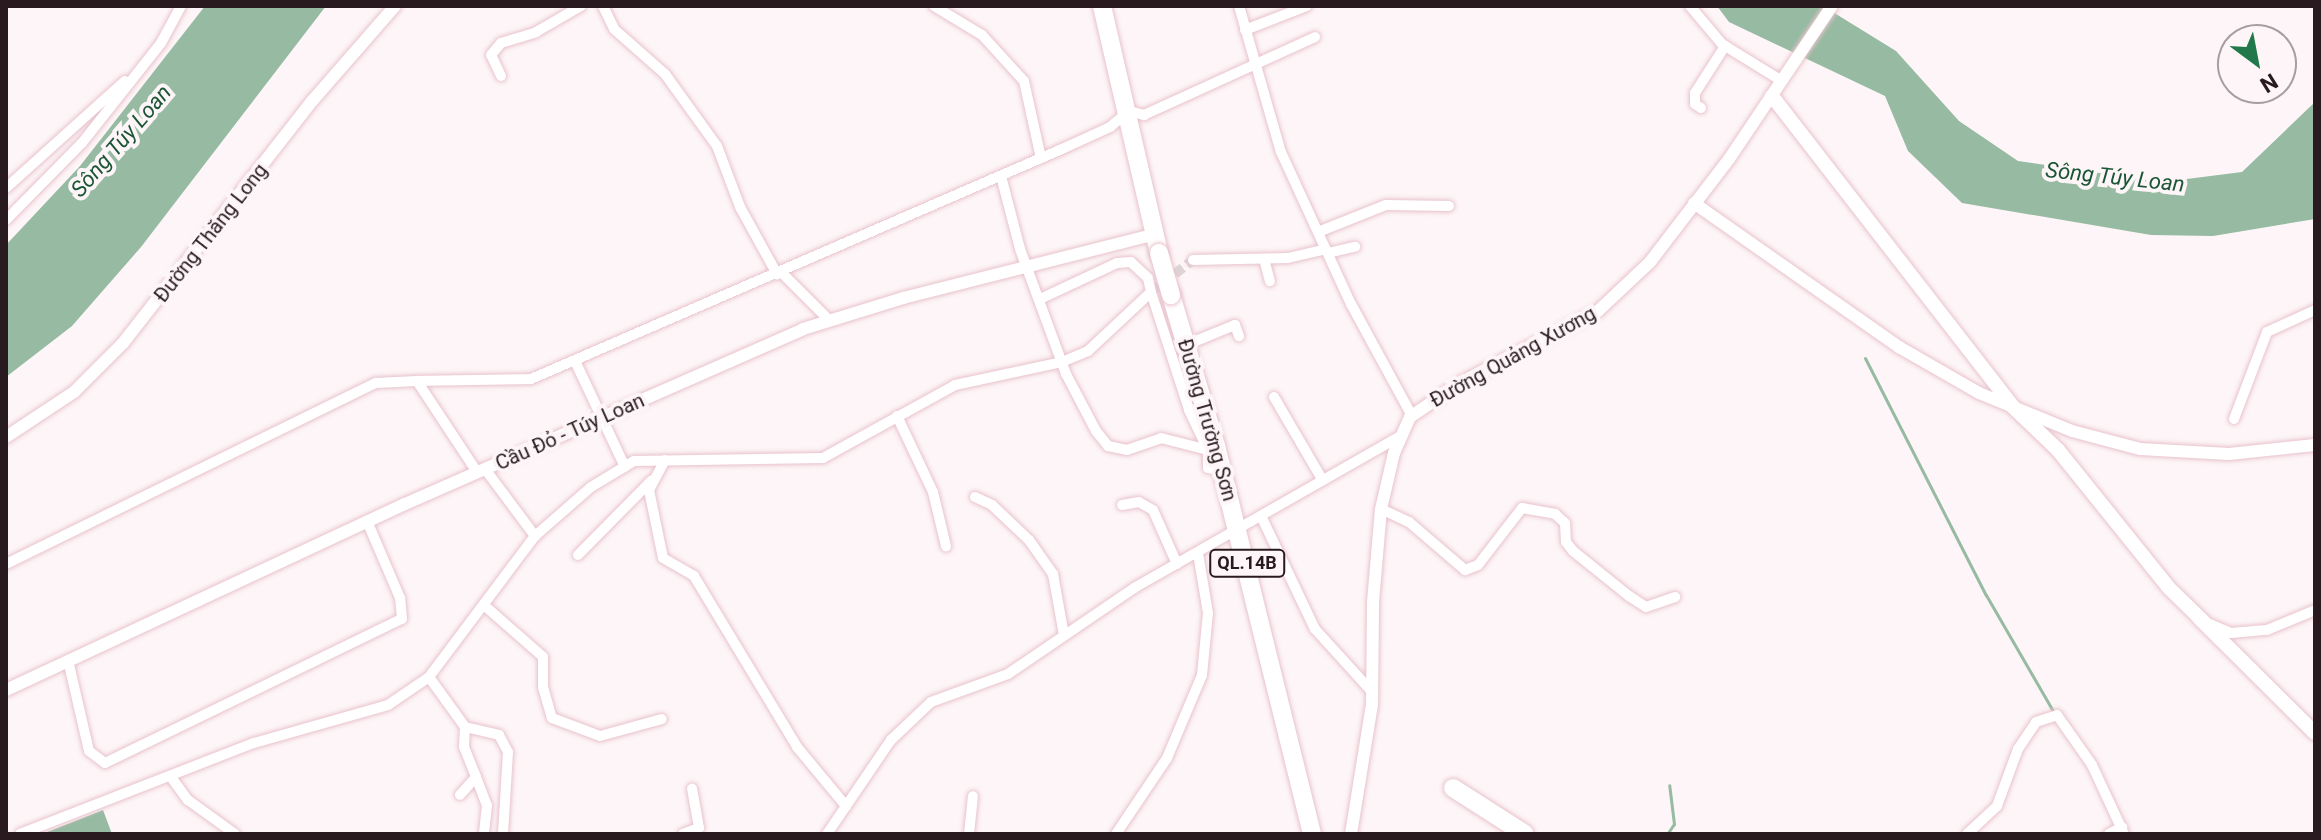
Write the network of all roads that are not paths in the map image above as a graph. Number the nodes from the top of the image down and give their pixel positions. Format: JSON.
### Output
{"nodes":[{"id":1,"x":181,"y":6,"type":"edge"},
{"id":2,"x":395,"y":6,"type":"edge"},
{"id":3,"x":581,"y":6,"type":"edge"},
{"id":4,"x":603,"y":6,"type":"edge"},
{"id":5,"x":934,"y":6,"type":"edge"},
{"id":6,"x":1102,"y":6,"type":"edge"},
{"id":7,"x":1239,"y":6,"type":"edge"},
{"id":8,"x":1307,"y":6,"type":"edge"},
{"id":9,"x":1690,"y":6,"type":"edge"},
{"id":10,"x":1831,"y":7,"type":"edge"},
{"id":11,"x":1245,"y":30,"type":"junction"},
{"id":12,"x":1315,"y":37,"type":"dead end"},
{"id":13,"x":1725,"y":46,"type":"junction"},
{"id":14,"x":1253,"y":64,"type":"junction"},
{"id":15,"x":134,"y":75,"type":"junction"},
{"id":16,"x":501,"y":76,"type":"dead end"},
{"id":17,"x":1784,"y":78,"type":"junction"},
{"id":18,"x":1772,"y":96,"type":"junction"},
{"id":19,"x":1701,"y":108,"type":"dead end"},
{"id":20,"x":1129,"y":111,"type":"junction"},
{"id":21,"x":1041,"y":158,"type":"junction"},
{"id":22,"x":1001,"y":176,"type":"junction"},
{"id":23,"x":6,"y":188,"type":"edge"},
{"id":24,"x":1694,"y":203,"type":"junction"},
{"id":25,"x":1449,"y":206,"type":"dead end"},
{"id":26,"x":6,"y":220,"type":"edge"},
{"id":27,"x":1318,"y":232,"type":"junction"},
{"id":28,"x":1158,"y":244,"type":"junction"},
{"id":29,"x":1355,"y":247,"type":"dead end"},
{"id":30,"x":1327,"y":251,"type":"junction"},
{"id":31,"x":1264,"y":259,"type":"junction"},
{"id":32,"x":1193,"y":260,"type":"tunnel mouth"},
{"id":33,"x":1028,"y":267,"type":"junction"},
{"id":34,"x":779,"y":273,"type":"junction"},
{"id":35,"x":1270,"y":281,"type":"dead end"},
{"id":36,"x":1151,"y":292,"type":"junction"},
{"id":37,"x":1040,"y":299,"type":"junction"},
{"id":38,"x":2315,"y":310,"type":"edge"},
{"id":39,"x":830,"y":321,"type":"junction"},
{"id":40,"x":1239,"y":336,"type":"dead end"},
{"id":41,"x":1186,"y":345,"type":"junction"},
{"id":42,"x":575,"y":361,"type":"junction"},
{"id":43,"x":1062,"y":362,"type":"junction"},
{"id":44,"x":417,"y":381,"type":"junction"},
{"id":45,"x":1274,"y":397,"type":"dead end"},
{"id":46,"x":2013,"y":407,"type":"junction"},
{"id":47,"x":897,"y":416,"type":"junction"},
{"id":48,"x":1412,"y":416,"type":"junction"},
{"id":49,"x":599,"y":419,"type":"junction"},
{"id":50,"x":2234,"y":419,"type":"dead end"},
{"id":51,"x":1400,"y":436,"type":"junction"},
{"id":52,"x":6,"y":437,"type":"edge"},
{"id":53,"x":2315,"y":445,"type":"edge"},
{"id":54,"x":1208,"y":450,"type":"junction"},
{"id":55,"x":665,"y":460,"type":"junction"},
{"id":56,"x":625,"y":467,"type":"junction"},
{"id":57,"x":1222,"y":470,"type":"junction"},
{"id":58,"x":481,"y":471,"type":"junction"},
{"id":59,"x":654,"y":478,"type":"junction"},
{"id":60,"x":1322,"y":479,"type":"junction"},
{"id":61,"x":975,"y":497,"type":"dead end"},
{"id":62,"x":1122,"y":505,"type":"dead end"},
{"id":63,"x":1381,"y":509,"type":"junction"},
{"id":64,"x":1262,"y":518,"type":"junction"},
{"id":65,"x":367,"y":521,"type":"junction"},
{"id":66,"x":1238,"y":532,"type":"junction"},
{"id":67,"x":535,"y":536,"type":"junction"},
{"id":68,"x":946,"y":546,"type":"dead end"},
{"id":69,"x":1198,"y":553,"type":"junction"},
{"id":70,"x":578,"y":555,"type":"dead end"},
{"id":71,"x":6,"y":564,"type":"edge"},
{"id":72,"x":1177,"y":564,"type":"junction"},
{"id":73,"x":2169,"y":588,"type":"junction"},
{"id":74,"x":1675,"y":597,"type":"dead end"},
{"id":75,"x":485,"y":606,"type":"junction"},
{"id":76,"x":2315,"y":610,"type":"edge"},
{"id":77,"x":2204,"y":622,"type":"joint"},
{"id":78,"x":1064,"y":635,"type":"junction"},
{"id":79,"x":68,"y":660,"type":"junction"},
{"id":80,"x":429,"y":677,"type":"junction"},
{"id":81,"x":6,"y":690,"type":"edge"},
{"id":82,"x":1373,"y":693,"type":"junction"},
{"id":83,"x":662,"y":719,"type":"dead end"},
{"id":84,"x":465,"y":727,"type":"junction"},
{"id":85,"x":2315,"y":733,"type":"edge"},
{"id":86,"x":171,"y":777,"type":"junction"},
{"id":87,"x":476,"y":777,"type":"junction"},
{"id":88,"x":692,"y":789,"type":"dead end"},
{"id":89,"x":1456,"y":790,"type":"dead end"},
{"id":90,"x":460,"y":795,"type":"dead end"},
{"id":91,"x":973,"y":796,"type":"dead end"},
{"id":92,"x":846,"y":806,"type":"junction"},
{"id":93,"x":700,"y":831,"type":"edge"},
{"id":94,"x":2123,"y":831,"type":"edge"},
{"id":95,"x":20,"y":834,"type":"edge"},
{"id":96,"x":235,"y":834,"type":"edge"},
{"id":97,"x":484,"y":834,"type":"edge"},
{"id":98,"x":503,"y":834,"type":"edge"},
{"id":99,"x":683,"y":834,"type":"edge"},
{"id":100,"x":827,"y":834,"type":"edge"},
{"id":101,"x":969,"y":834,"type":"edge"},
{"id":102,"x":1116,"y":834,"type":"edge"},
{"id":103,"x":1312,"y":834,"type":"edge"},
{"id":104,"x":1351,"y":834,"type":"edge"},
{"id":105,"x":1525,"y":834,"type":"edge"},
{"id":106,"x":1967,"y":834,"type":"edge"},
{"id":107,"x":2109,"y":834,"type":"edge"}],
"edges":[{"from":1,"to":15,"type":"street"},
{"from":2,"to":52,"type":"street","name":"Đường Thăng Long"},
{"from":3,"to":16,"type":"street"},
{"from":4,"to":34,"type":"street"},
{"from":5,"to":21,"type":"street"},
{"from":6,"to":20,"type":"highway","name":"Đường Trường Sơn","number":"QL.14B"},
{"from":7,"to":11,"type":"street"},
{"from":8,"to":11,"type":"street"},
{"from":9,"to":13,"type":"street"},
{"from":10,"to":17,"type":"street","name":"Đường Quảng Xương"},
{"from":11,"to":14,"type":"street"},
{"from":12,"to":14,"type":"street"},
{"from":13,"to":17,"type":"street"},
{"from":13,"to":19,"type":"street"},
{"from":14,"to":20,"type":"street"},
{"from":14,"to":27,"type":"street"},
{"from":15,"to":23,"type":"street"},
{"from":15,"to":26,"type":"street"},
{"from":17,"to":18,"type":"street","name":"Đường Quảng Xương"},
{"from":18,"to":24,"type":"street","name":"Đường Quảng Xương"},
{"from":18,"to":46,"type":"main road"},
{"from":20,"to":21,"type":"street"},
{"from":20,"to":28,"type":"highway","name":"Đường Trường Sơn","number":"QL.14B"},
{"from":21,"to":22,"type":"street"},
{"from":22,"to":33,"type":"street"},
{"from":22,"to":34,"type":"street"},
{"from":24,"to":46,"type":"street"},
{"from":24,"to":48,"type":"street","name":"Đường Quảng Xương"},
{"from":25,"to":27,"type":"street"},
{"from":27,"to":30,"type":"street"},
{"from":28,"to":33,"type":"street","name":"Cầu Đỏ - Túy Loan"},
{"from":28,"to":41,"type":"highway","name":"Đường Trường Sơn","number":"QL.14B","bridge":true},
{"from":29,"to":30,"type":"street"},
{"from":30,"to":31,"type":"street"},
{"from":30,"to":48,"type":"street"},
{"from":31,"to":32,"type":"street"},
{"from":31,"to":35,"type":"street"},
{"from":33,"to":37,"type":"street"},
{"from":33,"to":39,"type":"street","name":"Cầu Đỏ - Túy Loan"},
{"from":34,"to":39,"type":"street"},
{"from":34,"to":42,"type":"street"},
{"from":36,"to":37,"type":"street"},
{"from":36,"to":43,"type":"street"},
{"from":36,"to":54,"type":"street"},
{"from":37,"to":43,"type":"street"},
{"from":38,"to":50,"type":"street"},
{"from":39,"to":49,"type":"street","name":"Cầu Đỏ - Túy Loan"},
{"from":40,"to":41,"type":"street"},
{"from":41,"to":57,"type":"highway","name":"Đường Trường Sơn","number":"QL.14B"},
{"from":42,"to":44,"type":"street"},
{"from":42,"to":49,"type":"street"},
{"from":43,"to":47,"type":"street"},
{"from":43,"to":54,"type":"street"},
{"from":44,"to":58,"type":"street"},
{"from":44,"to":71,"type":"street"},
{"from":45,"to":60,"type":"street"},
{"from":46,"to":53,"type":"street"},
{"from":46,"to":73,"type":"main road"},
{"from":47,"to":55,"type":"street"},
{"from":47,"to":68,"type":"street"},
{"from":48,"to":51,"type":"street","name":"Đường Quảng Xương"},
{"from":49,"to":56,"type":"street"},
{"from":49,"to":58,"type":"street","name":"Cầu Đỏ - Túy Loan"},
{"from":51,"to":60,"type":"street"},
{"from":51,"to":63,"type":"street","name":"Đường Quảng Xương"},
{"from":54,"to":57,"type":"street"},
{"from":55,"to":56,"type":"street"},
{"from":55,"to":59,"type":"street"},
{"from":56,"to":67,"type":"street"},
{"from":57,"to":66,"type":"highway","name":"Đường Trường Sơn","number":"QL.14B"},
{"from":58,"to":65,"type":"street","name":"Cầu Đỏ - Túy Loan"},
{"from":58,"to":67,"type":"street"},
{"from":59,"to":70,"type":"street"},
{"from":59,"to":92,"type":"street"},
{"from":60,"to":64,"type":"street"},
{"from":61,"to":78,"type":"street"},
{"from":62,"to":72,"type":"street"},
{"from":63,"to":74,"type":"street"},
{"from":63,"to":82,"type":"street","name":"Đường Quảng Xương"},
{"from":64,"to":66,"type":"street"},
{"from":64,"to":82,"type":"street"},
{"from":65,"to":79,"type":"street","name":"Cầu Đỏ - Túy Loan"},
{"from":65,"to":79,"type":"street"},
{"from":66,"to":69,"type":"street"},
{"from":66,"to":103,"type":"highway","name":"Đường Trường Sơn","number":"QL.14B"},
{"from":67,"to":75,"type":"street"},
{"from":69,"to":72,"type":"street"},
{"from":69,"to":102,"type":"street"},
{"from":72,"to":78,"type":"street"},
{"from":73,"to":77,"type":"main road"},
{"from":73,"to":85,"type":"main road"},
{"from":75,"to":80,"type":"street"},
{"from":75,"to":83,"type":"street"},
{"from":76,"to":77,"type":"street"},
{"from":78,"to":92,"type":"street"},
{"from":79,"to":81,"type":"street","name":"Cầu Đỏ - Túy Loan"},
{"from":80,"to":84,"type":"street"},
{"from":80,"to":86,"type":"street"},
{"from":82,"to":104,"type":"street","name":"Đường Quảng Xương"},
{"from":84,"to":87,"type":"street"},
{"from":84,"to":98,"type":"street"},
{"from":86,"to":95,"type":"street"},
{"from":86,"to":96,"type":"street"},
{"from":87,"to":90,"type":"street"},
{"from":87,"to":97,"type":"street"},
{"from":88,"to":93,"type":"street"},
{"from":89,"to":105,"type":"highway"},
{"from":91,"to":101,"type":"street"},
{"from":92,"to":100,"type":"street"},
{"from":93,"to":99,"type":"street"},
{"from":94,"to":106,"type":"street"},
{"from":94,"to":107,"type":"street"}]}
